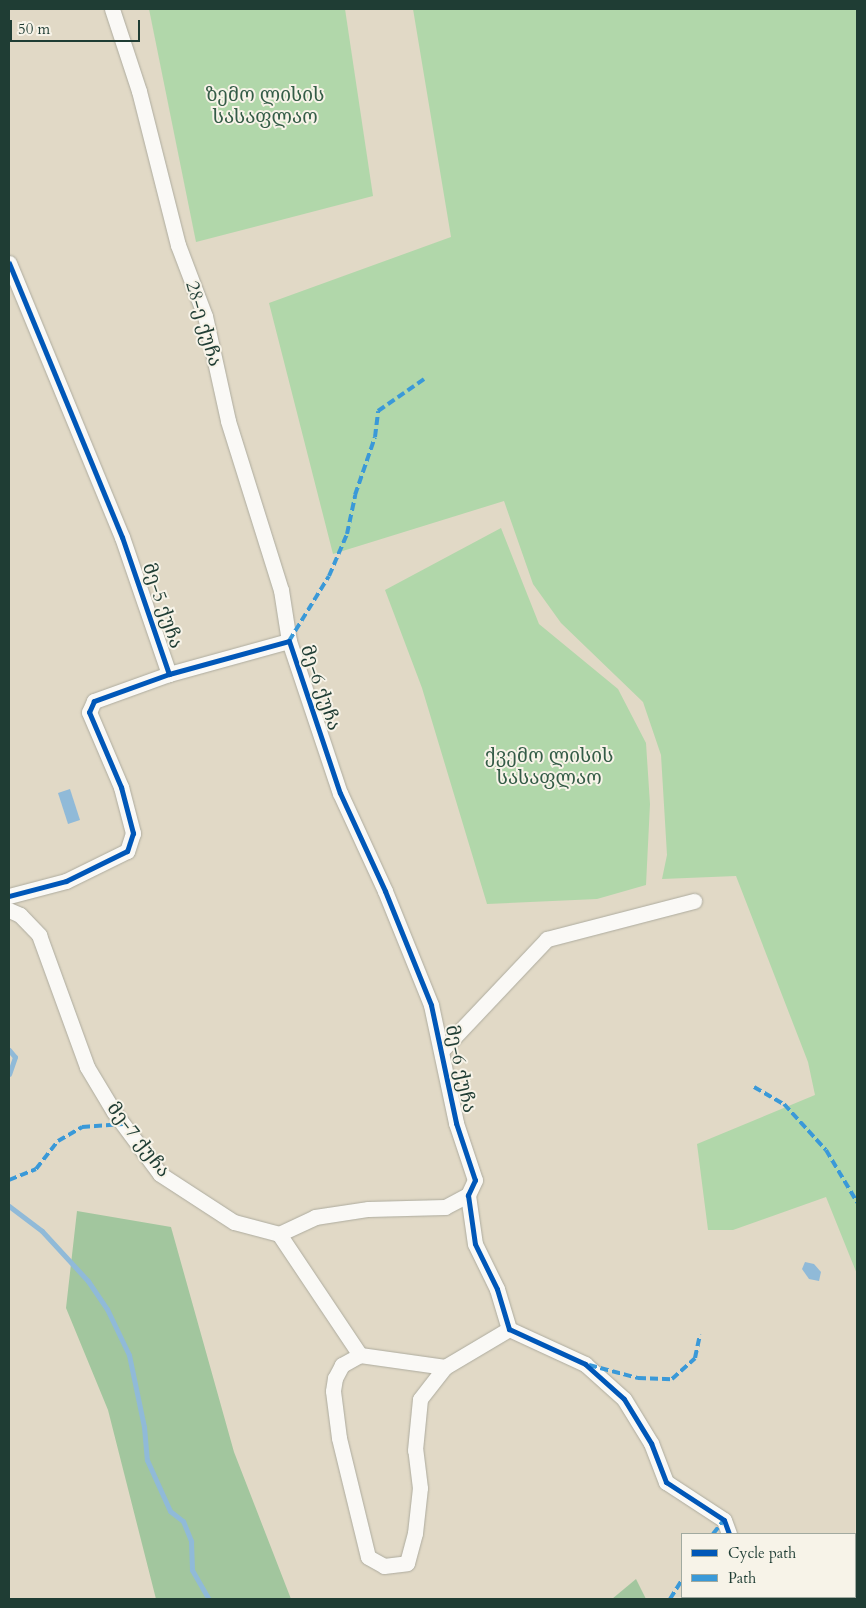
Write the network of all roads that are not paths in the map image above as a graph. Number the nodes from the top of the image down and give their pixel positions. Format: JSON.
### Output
{"nodes":[{"id":1,"x":112,"y":9,"type":"edge"},
{"id":2,"x":9,"y":263,"type":"edge"},
{"id":3,"x":289,"y":641,"type":"junction"},
{"id":4,"x":169,"y":674,"type":"junction"},
{"id":5,"x":9,"y":896,"type":"edge"},
{"id":6,"x":694,"y":902,"type":"dead end"},
{"id":7,"x":9,"y":910,"type":"edge"},
{"id":8,"x":442,"y":1050,"type":"junction"},
{"id":9,"x":468,"y":1195,"type":"junction"},
{"id":10,"x":279,"y":1234,"type":"junction"},
{"id":11,"x":509,"y":1329,"type":"junction"},
{"id":12,"x":360,"y":1355,"type":"junction"},
{"id":13,"x":445,"y":1367,"type":"junction"},
{"id":14,"x":729,"y":1533,"type":"edge"}],
"edges":[{"from":1,"to":3,"type":"street","name":"28-ე ქუჩა"},
{"from":2,"to":4,"type":"street","name":"მე-5 ქუჩა"},
{"from":3,"to":4,"type":"street","name":"მე-6 ქუჩა"},
{"from":3,"to":8,"type":"street","name":"მე-6 ქუჩა"},
{"from":4,"to":5,"type":"street","name":"მე-5 ქუჩა"},
{"from":6,"to":8,"type":"street"},
{"from":7,"to":10,"type":"street","name":"მე-7 ქუჩა"},
{"from":8,"to":9,"type":"street","name":"მე-6 ქუჩა"},
{"from":9,"to":10,"type":"street"},
{"from":9,"to":11,"type":"street","name":"მე-6 ქუჩა"},
{"from":10,"to":12,"type":"street"},
{"from":11,"to":13,"type":"street"},
{"from":11,"to":14,"type":"street"},
{"from":12,"to":13,"type":"street"},
{"from":12,"to":13,"type":"street"}]}
